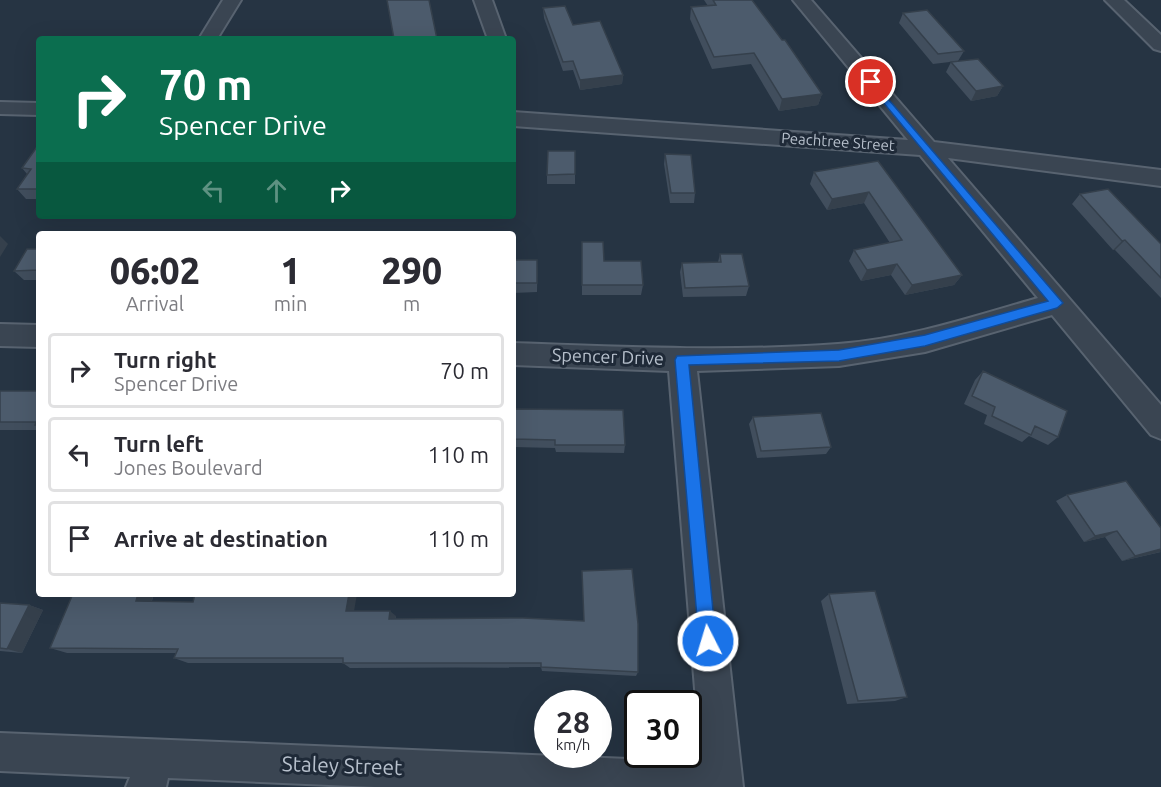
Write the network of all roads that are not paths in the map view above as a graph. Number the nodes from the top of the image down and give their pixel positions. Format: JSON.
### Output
{"nodes":[{"id":1,"x":232,"y":0,"type":"edge"},
{"id":2,"x":483,"y":0,"type":"edge"},
{"id":3,"x":802,"y":0,"type":"edge"},
{"id":4,"x":1114,"y":0,"type":"edge"},
{"id":5,"x":210,"y":36,"type":"edge"},
{"id":6,"x":495,"y":36,"type":"edge"},
{"id":7,"x":1161,"y":45,"type":"edge"},
{"id":8,"x":0,"y":108,"type":"edge"},
{"id":9,"x":36,"y":109,"type":"edge"},
{"id":10,"x":516,"y":119,"type":"edge"},
{"id":11,"x":926,"y":148,"type":"junction"},
{"id":12,"x":1161,"y":178,"type":"edge"},
{"id":13,"x":1057,"y":303,"type":"junction"},
{"id":14,"x":0,"y":334,"type":"edge"},
{"id":15,"x":36,"y":336,"type":"edge"},
{"id":16,"x":516,"y":354,"type":"edge"},
{"id":17,"x":682,"y":360,"type":"junction"},
{"id":18,"x":1161,"y":426,"type":"edge"},
{"id":19,"x":0,"y":752,"type":"edge"},
{"id":20,"x":150,"y":773,"type":"edge"},
{"id":21,"x":722,"y":784,"type":"edge"}],
"edges":[{"from":1,"to":5,"type":"street"},
{"from":2,"to":6,"type":"street"},
{"from":3,"to":11,"type":"street"},
{"from":4,"to":7,"type":"street"},
{"from":8,"to":9,"type":"street"},
{"from":10,"to":11,"type":"street","name":"Peachtree Street"},
{"from":11,"to":12,"type":"street","name":"Peachtree Street"},
{"from":11,"to":13,"type":"street"},
{"from":13,"to":17,"type":"street","name":"Spencer Drive"},
{"from":13,"to":18,"type":"street"},
{"from":14,"to":15,"type":"street"},
{"from":16,"to":17,"type":"street","name":"Spencer Drive"},
{"from":17,"to":21,"type":"street"},
{"from":19,"to":20,"type":"street","name":"Staley Street"},
{"from":20,"to":21,"type":"street","name":"Staley Street"}]}
